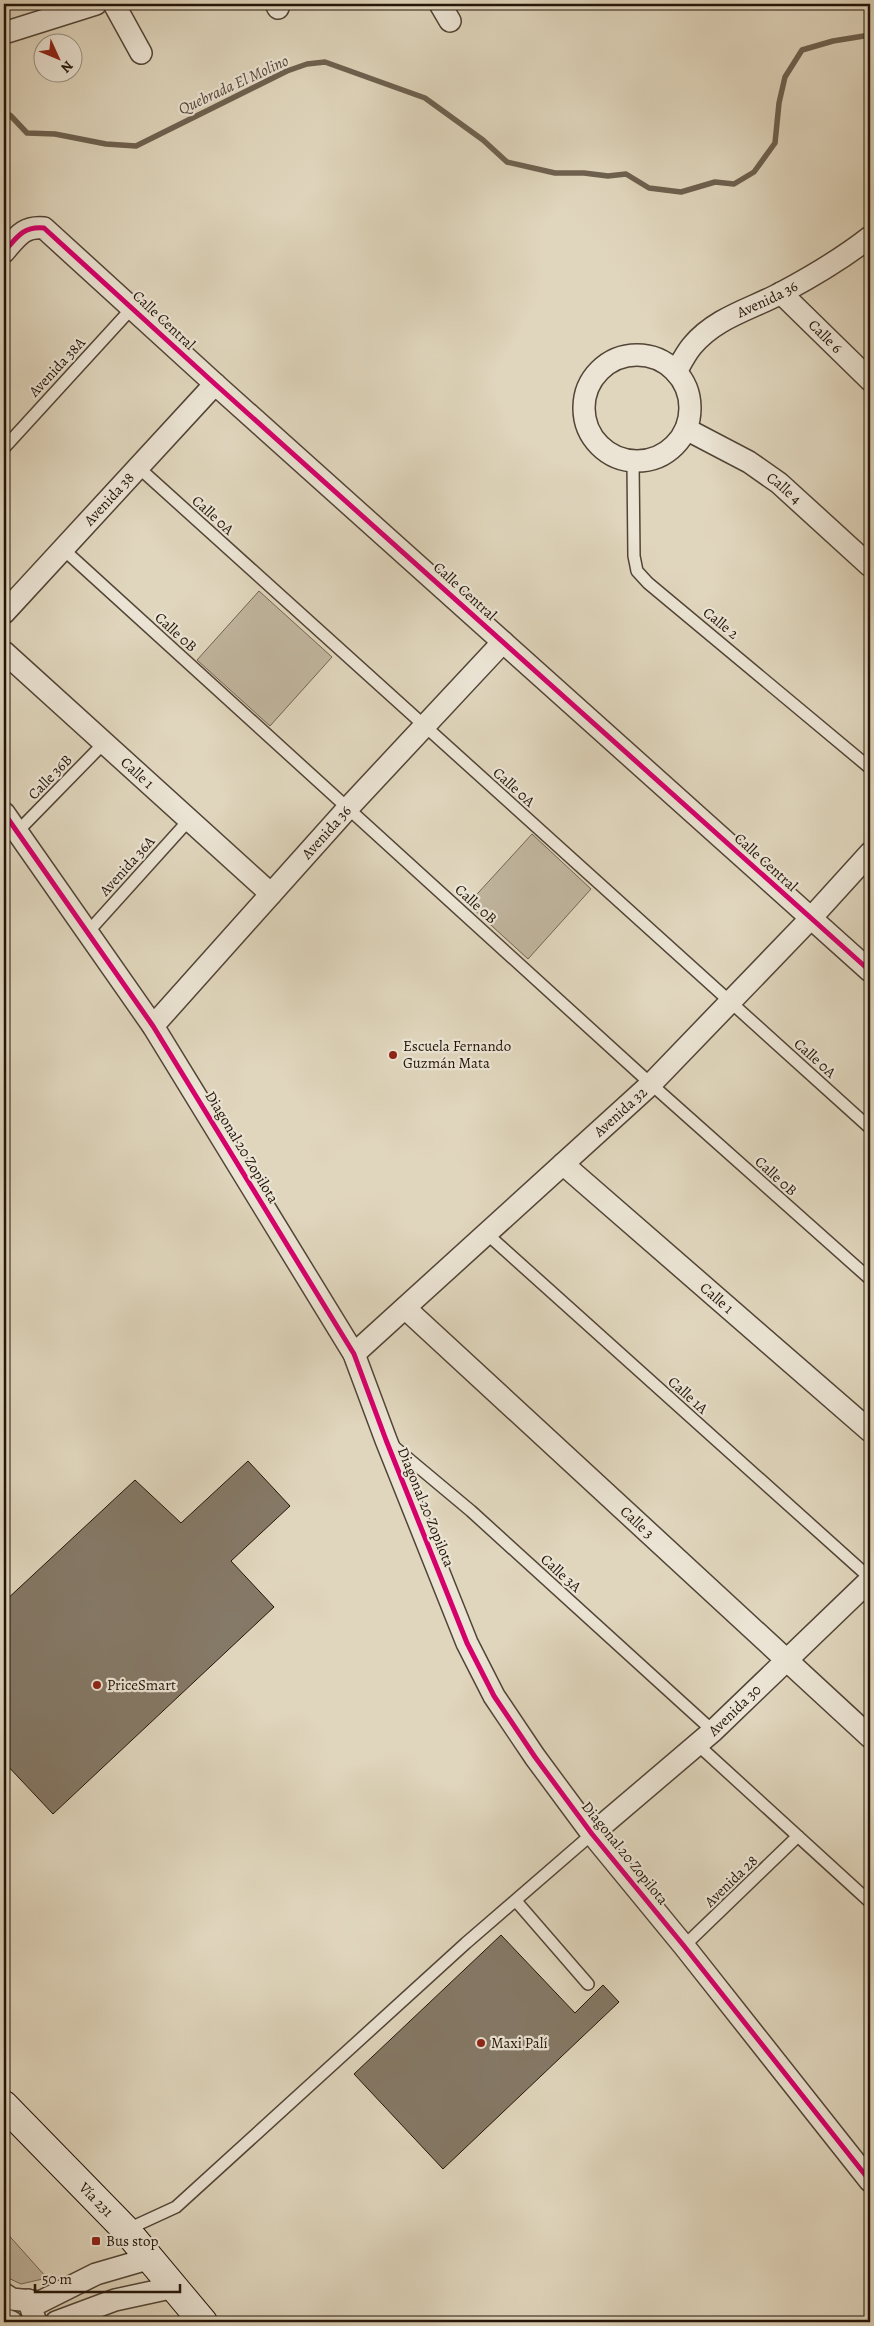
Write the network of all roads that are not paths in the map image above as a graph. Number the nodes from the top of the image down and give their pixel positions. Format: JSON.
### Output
{"nodes":[{"id":1,"x":96,"y":4,"type":"edge"},
{"id":2,"x":114,"y":4,"type":"edge"},
{"id":3,"x":4,"y":33,"type":"edge"},
{"id":4,"x":141,"y":53,"type":"dead end"},
{"id":5,"x":870,"y":237,"type":"edge"},
{"id":6,"x":4,"y":252,"type":"edge"},
{"id":7,"x":781,"y":293,"type":"junction"},
{"id":8,"x":132,"y":308,"type":"junction"},
{"id":9,"x":676,"y":372,"type":"junction"},
{"id":10,"x":870,"y":380,"type":"edge"},
{"id":11,"x":215,"y":384,"type":"junction"},
{"id":12,"x":686,"y":429,"type":"junction"},
{"id":13,"x":4,"y":448,"type":"edge"},
{"id":14,"x":633,"y":462,"type":"junction"},
{"id":15,"x":138,"y":467,"type":"junction"},
{"id":16,"x":63,"y":549,"type":"junction"},
{"id":17,"x":870,"y":566,"type":"edge"},
{"id":18,"x":4,"y":613,"type":"edge"},
{"id":19,"x":503,"y":642,"type":"junction"},
{"id":20,"x":4,"y":652,"type":"edge"},
{"id":21,"x":424,"y":726,"type":"junction"},
{"id":22,"x":104,"y":743,"type":"junction"},
{"id":23,"x":870,"y":768,"type":"edge"},
{"id":24,"x":348,"y":808,"type":"junction"},
{"id":25,"x":4,"y":813,"type":"edge"},
{"id":26,"x":189,"y":820,"type":"junction"},
{"id":27,"x":17,"y":832,"type":"junction"},
{"id":28,"x":870,"y":853,"type":"edge"},
{"id":29,"x":271,"y":894,"type":"junction"},
{"id":30,"x":811,"y":918,"type":"junction"},
{"id":31,"x":88,"y":932,"type":"junction"},
{"id":32,"x":870,"y":971,"type":"edge"},
{"id":33,"x":730,"y":1002,"type":"junction"},
{"id":34,"x":153,"y":1026,"type":"junction"},
{"id":35,"x":651,"y":1084,"type":"junction"},
{"id":36,"x":870,"y":1128,"type":"edge"},
{"id":37,"x":563,"y":1164,"type":"junction"},
{"id":38,"x":487,"y":1234,"type":"junction"},
{"id":39,"x":870,"y":1279,"type":"edge"},
{"id":40,"x":405,"y":1308,"type":"junction"},
{"id":41,"x":354,"y":1354,"type":"junction"},
{"id":42,"x":870,"y":1431,"type":"edge"},
{"id":43,"x":386,"y":1440,"type":"junction"},
{"id":44,"x":870,"y":1579,"type":"edge"},
{"id":45,"x":787,"y":1660,"type":"junction"},
{"id":46,"x":870,"y":1737,"type":"edge"},
{"id":47,"x":706,"y":1738,"type":"junction"},
{"id":48,"x":592,"y":1834,"type":"junction"},
{"id":49,"x":798,"y":1836,"type":"junction"},
{"id":50,"x":516,"y":1901,"type":"junction"},
{"id":51,"x":870,"y":1902,"type":"edge"},
{"id":52,"x":684,"y":1946,"type":"junction"},
{"id":53,"x":588,"y":1984,"type":"dead end"},
{"id":54,"x":4,"y":2105,"type":"edge"},
{"id":55,"x":867,"y":2167,"type":"edge"},
{"id":56,"x":126,"y":2230,"type":"junction"},
{"id":57,"x":150,"y":2258,"type":"junction"},
{"id":58,"x":175,"y":2287,"type":"junction"},
{"id":59,"x":4,"y":2294,"type":"edge"},
{"id":60,"x":28,"y":2300,"type":"junction"},
{"id":61,"x":4,"y":2319,"type":"edge"},
{"id":62,"x":12,"y":2322,"type":"edge"},
{"id":63,"x":36,"y":2322,"type":"edge"},
{"id":64,"x":56,"y":2322,"type":"edge"},
{"id":65,"x":203,"y":2322,"type":"edge"}],
"edges":[{"from":1,"to":3,"type":"street"},
{"from":2,"to":4,"type":"street"},
{"from":5,"to":7,"type":"street","name":"Avenida 36"},
{"from":6,"to":8,"type":"street","name":"Calle Central"},
{"from":7,"to":9,"type":"street","name":"Avenida 36"},
{"from":7,"to":10,"type":"street","name":"Calle 6"},
{"from":8,"to":11,"type":"street","name":"Calle Central"},
{"from":8,"to":13,"type":"lane","name":"Avenida 38A"},
{"from":9,"to":12,"type":"street"},
{"from":9,"to":14,"type":"street"},
{"from":11,"to":15,"type":"street","name":"Avenida 38"},
{"from":11,"to":19,"type":"street","name":"Calle Central"},
{"from":12,"to":14,"type":"street"},
{"from":12,"to":17,"type":"street","name":"Calle 4"},
{"from":14,"to":23,"type":"lane","name":"Calle 2"},
{"from":15,"to":16,"type":"street","name":"Avenida 38"},
{"from":15,"to":21,"type":"lane","name":"Calle 0A"},
{"from":16,"to":18,"type":"street","name":"Avenida 38"},
{"from":16,"to":24,"type":"lane","name":"Calle 0B"},
{"from":19,"to":21,"type":"street","name":"Avenida 36"},
{"from":19,"to":30,"type":"street","name":"Calle Central"},
{"from":20,"to":22,"type":"street","name":"Calle 1"},
{"from":21,"to":24,"type":"street","name":"Avenida 36"},
{"from":21,"to":33,"type":"lane","name":"Calle 0A"},
{"from":22,"to":26,"type":"street","name":"Calle 1"},
{"from":22,"to":27,"type":"lane","name":"Calle 36B"},
{"from":24,"to":29,"type":"street","name":"Avenida 36"},
{"from":24,"to":35,"type":"lane","name":"Calle 0B"},
{"from":25,"to":27,"type":"street","name":"Diagonal 20 Zopilota"},
{"from":26,"to":29,"type":"street","name":"Calle 1"},
{"from":26,"to":31,"type":"lane","name":"Avenida 36A"},
{"from":27,"to":31,"type":"street","name":"Diagonal 20 Zopilota"},
{"from":28,"to":30,"type":"street","name":"Avenida 32"},
{"from":29,"to":34,"type":"street","name":"Avenida 36"},
{"from":30,"to":32,"type":"street","name":"Calle Central"},
{"from":30,"to":33,"type":"street","name":"Avenida 32"},
{"from":31,"to":34,"type":"street","name":"Diagonal 20 Zopilota"},
{"from":33,"to":35,"type":"street","name":"Avenida 32"},
{"from":33,"to":36,"type":"lane","name":"Calle 0A"},
{"from":34,"to":41,"type":"street","name":"Diagonal 20 Zopilota"},
{"from":35,"to":37,"type":"street","name":"Avenida 32"},
{"from":35,"to":39,"type":"lane","name":"Calle 0B"},
{"from":37,"to":38,"type":"street","name":"Avenida 32"},
{"from":37,"to":42,"type":"street","name":"Calle 1"},
{"from":38,"to":40,"type":"street","name":"Avenida 32"},
{"from":38,"to":44,"type":"lane","name":"Calle 1A"},
{"from":40,"to":41,"type":"street","name":"Avenida 32"},
{"from":40,"to":45,"type":"street","name":"Calle 3"},
{"from":41,"to":43,"type":"street","name":"Diagonal 20 Zopilota"},
{"from":43,"to":47,"type":"lane","name":"Calle 3A"},
{"from":43,"to":48,"type":"street","name":"Diagonal 20 Zopilota"},
{"from":44,"to":45,"type":"street","name":"Avenida 30"},
{"from":45,"to":46,"type":"street","name":"Calle 3"},
{"from":45,"to":47,"type":"street","name":"Avenida 30"},
{"from":47,"to":48,"type":"street","name":"Avenida 30"},
{"from":47,"to":49,"type":"lane","name":"Calle 3A"},
{"from":48,"to":50,"type":"lane"},
{"from":48,"to":52,"type":"street","name":"Diagonal 20 Zopilota"},
{"from":49,"to":51,"type":"lane","name":"Calle 3A"},
{"from":49,"to":52,"type":"lane","name":"Avenida 28"},
{"from":50,"to":53,"type":"lane"},
{"from":50,"to":56,"type":"lane"},
{"from":52,"to":55,"type":"street","name":"Diagonal 20 Zopilota"},
{"from":54,"to":56,"type":"main road","name":"Vía 231"},
{"from":56,"to":57,"type":"main road","name":"Vía 231"},
{"from":57,"to":58,"type":"main road","name":"Vía 231"},
{"from":57,"to":60,"type":"street"},
{"from":58,"to":64,"type":"street"},
{"from":58,"to":65,"type":"main road","name":"Vía 231"},
{"from":59,"to":60,"type":"street"},
{"from":60,"to":63,"type":"street"},
{"from":61,"to":62,"type":"street"}]}
